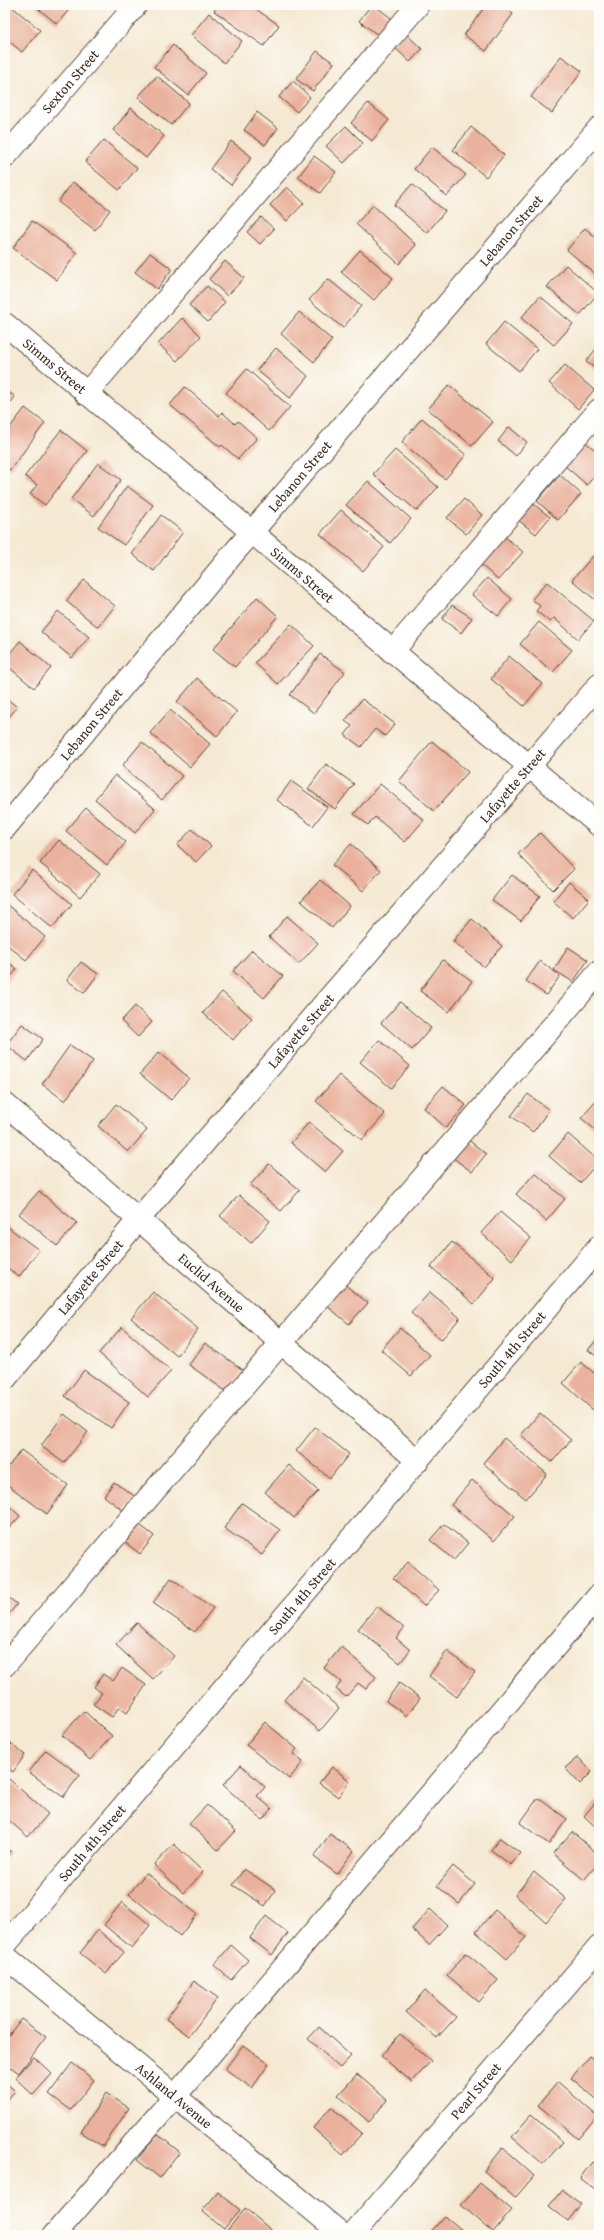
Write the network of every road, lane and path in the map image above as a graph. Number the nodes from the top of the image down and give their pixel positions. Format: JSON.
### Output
{"nodes":[{"id":1,"x":136,"y":5,"type":"edge"},
{"id":2,"x":418,"y":5,"type":"edge"},
{"id":3,"x":599,"y":128,"type":"edge"},
{"id":4,"x":5,"y":157,"type":"edge"},
{"id":5,"x":5,"y":324,"type":"edge"},
{"id":6,"x":86,"y":394,"type":"junction"},
{"id":7,"x":599,"y":410,"type":"edge"},
{"id":8,"x":252,"y":532,"type":"junction"},
{"id":9,"x":392,"y":652,"type":"junction"},
{"id":10,"x":599,"y":684,"type":"edge"},
{"id":11,"x":529,"y":764,"type":"junction"},
{"id":12,"x":599,"y":825,"type":"edge"},
{"id":13,"x":5,"y":828,"type":"edge"},
{"id":14,"x":599,"y":972,"type":"edge"},
{"id":15,"x":5,"y":1104,"type":"edge"},
{"id":16,"x":139,"y":1218,"type":"junction"},
{"id":17,"x":599,"y":1247,"type":"edge"},
{"id":18,"x":282,"y":1342,"type":"junction"},
{"id":19,"x":5,"y":1379,"type":"edge"},
{"id":20,"x":418,"y":1461,"type":"junction"},
{"id":21,"x":599,"y":1595,"type":"edge"},
{"id":22,"x":5,"y":1665,"type":"edge"},
{"id":23,"x":5,"y":1945,"type":"edge"},
{"id":24,"x":599,"y":1947,"type":"edge"},
{"id":25,"x":5,"y":1956,"type":"edge"},
{"id":26,"x":175,"y":2096,"type":"junction"},
{"id":27,"x":54,"y":2235,"type":"edge"},
{"id":28,"x":343,"y":2235,"type":"edge"},
{"id":29,"x":352,"y":2235,"type":"edge"}],
"edges":[{"from":1,"to":4,"type":"street","name":"Sexton Street"},
{"from":2,"to":6,"type":"street"},
{"from":3,"to":8,"type":"street","name":"Lebanon Street"},
{"from":5,"to":6,"type":"street","name":"Simms Street"},
{"from":6,"to":8,"type":"street","name":"Simms Street"},
{"from":7,"to":9,"type":"street"},
{"from":8,"to":9,"type":"street","name":"Simms Street"},
{"from":8,"to":13,"type":"street","name":"Lebanon Street"},
{"from":9,"to":11,"type":"street","name":"Simms Street"},
{"from":10,"to":11,"type":"street","name":"Lafayette Street"},
{"from":11,"to":12,"type":"street","name":"Simms Street"},
{"from":11,"to":16,"type":"street","name":"Lafayette Street"},
{"from":14,"to":18,"type":"street"},
{"from":15,"to":16,"type":"street","name":"Euclid Avenue"},
{"from":16,"to":18,"type":"street","name":"Euclid Avenue"},
{"from":16,"to":19,"type":"street","name":"Lafayette Street"},
{"from":17,"to":20,"type":"street","name":"South 4th Street"},
{"from":18,"to":20,"type":"street","name":"Euclid Avenue"},
{"from":18,"to":22,"type":"street"},
{"from":20,"to":23,"type":"street","name":"South 4th Street"},
{"from":21,"to":26,"type":"street"},
{"from":24,"to":29,"type":"street","name":"Pearl Street"},
{"from":25,"to":26,"type":"street","name":"Ashland Avenue"},
{"from":26,"to":27,"type":"street"},
{"from":26,"to":28,"type":"street","name":"Ashland Avenue"}]}
